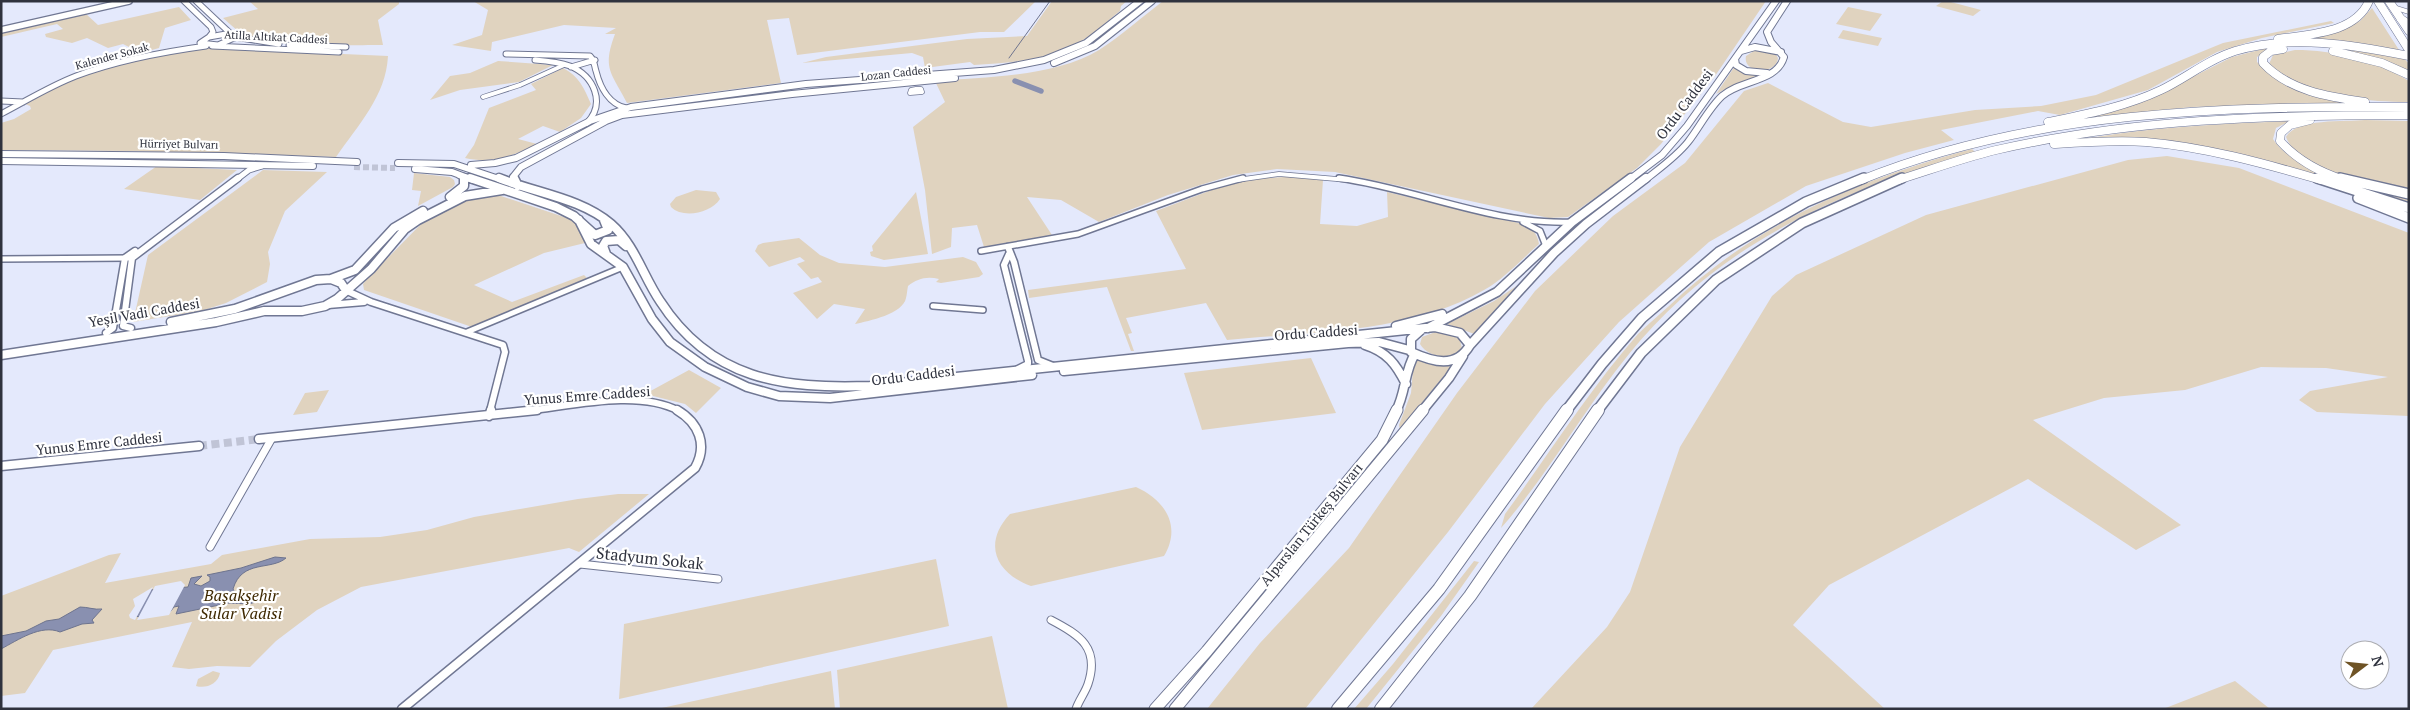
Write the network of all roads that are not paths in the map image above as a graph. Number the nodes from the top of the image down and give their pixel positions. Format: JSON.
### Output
{"nodes":[{"id":1,"x":120,"y":1,"type":"edge"},
{"id":2,"x":129,"y":1,"type":"edge"},
{"id":3,"x":184,"y":1,"type":"edge"},
{"id":4,"x":196,"y":1,"type":"edge"},
{"id":5,"x":1140,"y":1,"type":"edge"},
{"id":6,"x":1152,"y":1,"type":"edge"},
{"id":7,"x":1776,"y":1,"type":"edge"},
{"id":8,"x":1787,"y":1,"type":"edge"},
{"id":9,"x":2369,"y":1,"type":"edge"},
{"id":10,"x":2378,"y":1,"type":"edge"},
{"id":11,"x":2391,"y":4,"type":"edge"},
{"id":12,"x":2409,"y":12,"type":"edge"},
{"id":13,"x":2401,"y":19,"type":"junction"},
{"id":14,"x":2409,"y":24,"type":"edge"},
{"id":15,"x":1,"y":29,"type":"edge"},
{"id":16,"x":2409,"y":31,"type":"edge"},
{"id":17,"x":233,"y":36,"type":"junction"},
{"id":18,"x":208,"y":37,"type":"junction"},
{"id":19,"x":201,"y":42,"type":"junction"},
{"id":20,"x":209,"y":46,"type":"junction"},
{"id":21,"x":346,"y":47,"type":"dead end"},
{"id":22,"x":2409,"y":50,"type":"edge"},
{"id":23,"x":1741,"y":51,"type":"junction"},
{"id":24,"x":339,"y":52,"type":"dead end"},
{"id":25,"x":1781,"y":52,"type":"junction"},
{"id":26,"x":506,"y":54,"type":"dead end"},
{"id":27,"x":574,"y":54,"type":"junction"},
{"id":28,"x":2409,"y":56,"type":"edge"},
{"id":29,"x":501,"y":58,"type":"dead end"},
{"id":30,"x":1735,"y":59,"type":"junction"},
{"id":31,"x":595,"y":60,"type":"junction"},
{"id":32,"x":562,"y":64,"type":"junction"},
{"id":33,"x":571,"y":67,"type":"junction"},
{"id":34,"x":1774,"y":73,"type":"junction"},
{"id":35,"x":2409,"y":75,"type":"edge"},
{"id":36,"x":792,"y":86,"type":"junction"},
{"id":37,"x":2164,"y":88,"type":"junction"},
{"id":38,"x":792,"y":94,"type":"junction"},
{"id":39,"x":483,"y":98,"type":"dead end"},
{"id":40,"x":1,"y":102,"type":"edge"},
{"id":41,"x":19,"y":103,"type":"junction"},
{"id":42,"x":2409,"y":106,"type":"edge"},
{"id":43,"x":624,"y":112,"type":"junction"},
{"id":44,"x":1,"y":113,"type":"edge"},
{"id":45,"x":2409,"y":117,"type":"edge"},
{"id":46,"x":587,"y":123,"type":"junction"},
{"id":47,"x":2155,"y":143,"type":"junction"},
{"id":48,"x":1,"y":154,"type":"edge"},
{"id":49,"x":531,"y":154,"type":"junction"},
{"id":50,"x":245,"y":156,"type":"junction"},
{"id":51,"x":1,"y":161,"type":"edge"},
{"id":52,"x":456,"y":164,"type":"junction"},
{"id":53,"x":237,"y":165,"type":"junction"},
{"id":54,"x":267,"y":165,"type":"junction"},
{"id":55,"x":521,"y":167,"type":"junction"},
{"id":56,"x":1933,"y":168,"type":"junction"},
{"id":57,"x":1886,"y":170,"type":"junction"},
{"id":58,"x":452,"y":172,"type":"junction"},
{"id":59,"x":518,"y":186,"type":"junction"},
{"id":60,"x":502,"y":190,"type":"junction"},
{"id":61,"x":2409,"y":194,"type":"edge"},
{"id":62,"x":2409,"y":208,"type":"edge"},
{"id":63,"x":1494,"y":214,"type":"junction"},
{"id":64,"x":2409,"y":218,"type":"edge"},
{"id":65,"x":579,"y":220,"type":"junction"},
{"id":66,"x":604,"y":220,"type":"junction"},
{"id":67,"x":1572,"y":222,"type":"junction"},
{"id":68,"x":1546,"y":246,"type":"junction"},
{"id":69,"x":1009,"y":250,"type":"junction"},
{"id":70,"x":631,"y":251,"type":"junction"},
{"id":71,"x":981,"y":251,"type":"dead end"},
{"id":72,"x":606,"y":254,"type":"junction"},
{"id":73,"x":129,"y":258,"type":"junction"},
{"id":74,"x":1,"y":259,"type":"edge"},
{"id":75,"x":623,"y":267,"type":"junction"},
{"id":76,"x":331,"y":279,"type":"junction"},
{"id":77,"x":289,"y":289,"type":"junction"},
{"id":78,"x":345,"y":290,"type":"junction"},
{"id":79,"x":1482,"y":301,"type":"junction"},
{"id":80,"x":371,"y":302,"type":"junction"},
{"id":81,"x":325,"y":306,"type":"junction"},
{"id":82,"x":933,"y":306,"type":"dead end"},
{"id":83,"x":283,"y":310,"type":"junction"},
{"id":84,"x":982,"y":310,"type":"dead end"},
{"id":85,"x":131,"y":328,"type":"junction"},
{"id":86,"x":1426,"y":328,"type":"junction"},
{"id":87,"x":467,"y":332,"type":"junction"},
{"id":88,"x":106,"y":333,"type":"junction"},
{"id":89,"x":1345,"y":336,"type":"junction"},
{"id":90,"x":1358,"y":343,"type":"junction"},
{"id":91,"x":1,"y":350,"type":"edge"},
{"id":92,"x":1467,"y":350,"type":"junction"},
{"id":93,"x":1412,"y":352,"type":"junction"},
{"id":94,"x":1,"y":355,"type":"edge"},
{"id":95,"x":1056,"y":366,"type":"junction"},
{"id":96,"x":1013,"y":371,"type":"junction"},
{"id":97,"x":1406,"y":384,"type":"junction"},
{"id":98,"x":489,"y":416,"type":"junction"},
{"id":99,"x":272,"y":438,"type":"junction"},
{"id":100,"x":259,"y":440,"type":"tunnel mouth"},
{"id":101,"x":199,"y":446,"type":"tunnel mouth"},
{"id":102,"x":1,"y":466,"type":"edge"},
{"id":103,"x":210,"y":547,"type":"dead end"},
{"id":104,"x":580,"y":564,"type":"junction"},
{"id":105,"x":718,"y":579,"type":"dead end"},
{"id":106,"x":1051,"y":620,"type":"dead end"},
{"id":107,"x":402,"y":709,"type":"edge"},
{"id":108,"x":1076,"y":709,"type":"edge"},
{"id":109,"x":1155,"y":709,"type":"edge"},
{"id":110,"x":1175,"y":709,"type":"edge"},
{"id":111,"x":1338,"y":709,"type":"edge"},
{"id":112,"x":1381,"y":709,"type":"edge"}],
"edges":[{"from":1,"to":15,"type":"main road"},
{"from":2,"to":15,"type":"main road"},
{"from":3,"to":18,"type":"street","name":"Atilla Altıkat Caddesi"},
{"from":4,"to":17,"type":"street","name":"Atilla Altıkat Caddesi"},
{"from":5,"to":36,"type":"main road","name":"Lozan Caddesi"},
{"from":6,"to":38,"type":"main road","name":"Lozan Caddesi"},
{"from":7,"to":23,"type":"main road","name":"Ordu Caddesi"},
{"from":8,"to":25,"type":"main road"},
{"from":9,"to":37,"type":"highway"},
{"from":10,"to":22,"type":"highway"},
{"from":11,"to":12,"type":"street"},
{"from":11,"to":13,"type":"highway"},
{"from":13,"to":14,"type":"highway"},
{"from":13,"to":16,"type":"highway"},
{"from":17,"to":18,"type":"street"},
{"from":17,"to":20,"type":"street"},
{"from":17,"to":21,"type":"street","name":"Atilla Altıkat Caddesi"},
{"from":18,"to":19,"type":"street"},
{"from":19,"to":20,"type":"street"},
{"from":19,"to":41,"type":"street","name":"Kalender Sokak"},
{"from":20,"to":24,"type":"street","name":"Atilla Altıkat Caddesi"},
{"from":20,"to":41,"type":"street","name":"Kalender Sokak"},
{"from":23,"to":25,"type":"main road"},
{"from":23,"to":30,"type":"main road","name":"Ordu Caddesi"},
{"from":25,"to":34,"type":"main road"},
{"from":26,"to":27,"type":"street"},
{"from":27,"to":31,"type":"street"},
{"from":27,"to":32,"type":"street"},
{"from":28,"to":37,"type":"highway"},
{"from":29,"to":32,"type":"street"},
{"from":30,"to":34,"type":"main road"},
{"from":30,"to":67,"type":"main road","name":"Ordu Caddesi"},
{"from":31,"to":33,"type":"street"},
{"from":31,"to":43,"type":"street"},
{"from":32,"to":33,"type":"street"},
{"from":32,"to":39,"type":"street"},
{"from":33,"to":46,"type":"street"},
{"from":34,"to":92,"type":"main road","name":"Ordu Caddesi"},
{"from":35,"to":42,"type":"highway"},
{"from":36,"to":38,"type":"main road"},
{"from":36,"to":43,"type":"main road","name":"Lozan Caddesi"},
{"from":37,"to":57,"type":"highway"},
{"from":38,"to":43,"type":"main road","name":"Lozan Caddesi"},
{"from":40,"to":41,"type":"street"},
{"from":41,"to":44,"type":"street","name":"Kalender Sokak"},
{"from":42,"to":57,"type":"highway"},
{"from":43,"to":46,"type":"main road"},
{"from":43,"to":55,"type":"main road"},
{"from":45,"to":56,"type":"highway"},
{"from":45,"to":61,"type":"highway"},
{"from":46,"to":49,"type":"main road"},
{"from":47,"to":56,"type":"highway"},
{"from":47,"to":62,"type":"highway"},
{"from":47,"to":64,"type":"highway"},
{"from":48,"to":50,"type":"main road","name":"Hürriyet Bulvarı"},
{"from":49,"to":52,"type":"main road"},
{"from":49,"to":55,"type":"main road"},
{"from":50,"to":53,"type":"main road"},
{"from":50,"to":54,"type":"main road","name":"Hürriyet Bulvarı"},
{"from":51,"to":53,"type":"main road","name":"Hürriyet Bulvarı"},
{"from":52,"to":58,"type":"main road"},
{"from":52,"to":59,"type":"main road"},
{"from":53,"to":54,"type":"main road","name":"Hürriyet Bulvarı"},
{"from":53,"to":73,"type":"street"},
{"from":54,"to":73,"type":"street"},
{"from":55,"to":59,"type":"main road"},
{"from":56,"to":112,"type":"highway"},
{"from":57,"to":111,"type":"highway"},
{"from":58,"to":60,"type":"main road"},
{"from":58,"to":76,"type":"main road"},
{"from":59,"to":66,"type":"main road","name":"Ordu Caddesi"},
{"from":60,"to":65,"type":"main road"},
{"from":60,"to":78,"type":"main road"},
{"from":63,"to":67,"type":"street"},
{"from":63,"to":68,"type":"street"},
{"from":63,"to":69,"type":"street"},
{"from":65,"to":66,"type":"main road"},
{"from":65,"to":72,"type":"main road","name":"Ordu Caddesi"},
{"from":66,"to":70,"type":"main road","name":"Ordu Caddesi"},
{"from":67,"to":68,"type":"main road","name":"Ordu Caddesi"},
{"from":68,"to":79,"type":"main road","name":"Ordu Caddesi"},
{"from":69,"to":71,"type":"street"},
{"from":69,"to":95,"type":"street"},
{"from":69,"to":96,"type":"street"},
{"from":70,"to":72,"type":"main road"},
{"from":70,"to":96,"type":"main road","name":"Ordu Caddesi"},
{"from":72,"to":75,"type":"main road","name":"Ordu Caddesi"},
{"from":73,"to":74,"type":"street"},
{"from":73,"to":85,"type":"street"},
{"from":73,"to":88,"type":"street"},
{"from":75,"to":87,"type":"street"},
{"from":75,"to":90,"type":"main road","name":"Ordu Caddesi"},
{"from":76,"to":77,"type":"main road","name":"Yeşil Vadi Caddesi"},
{"from":76,"to":78,"type":"main road"},
{"from":77,"to":83,"type":"main road"},
{"from":77,"to":85,"type":"main road","name":"Yeşil Vadi Caddesi"},
{"from":78,"to":80,"type":"street"},
{"from":78,"to":81,"type":"main road","name":"Yeşil Vadi Caddesi"},
{"from":79,"to":86,"type":"main road","name":"Ordu Caddesi"},
{"from":79,"to":89,"type":"main road"},
{"from":80,"to":81,"type":"street"},
{"from":80,"to":87,"type":"street"},
{"from":81,"to":83,"type":"main road","name":"Yeşil Vadi Caddesi"},
{"from":82,"to":84,"type":"street"},
{"from":83,"to":94,"type":"main road","name":"Yeşil Vadi Caddesi"},
{"from":85,"to":88,"type":"main road","name":"Yeşil Vadi Caddesi"},
{"from":86,"to":89,"type":"main road","name":"Ordu Caddesi"},
{"from":86,"to":92,"type":"main road","name":"Ordu Caddesi"},
{"from":86,"to":93,"type":"main road","name":"Ordu Caddesi"},
{"from":87,"to":98,"type":"street"},
{"from":88,"to":91,"type":"main road","name":"Yeşil Vadi Caddesi"},
{"from":89,"to":95,"type":"main road","name":"Ordu Caddesi"},
{"from":90,"to":93,"type":"main road","name":"Ordu Caddesi"},
{"from":90,"to":97,"type":"main road"},
{"from":92,"to":93,"type":"main road"},
{"from":92,"to":110,"type":"main road","name":"Alparslan Türkeş Bulvarı"},
{"from":93,"to":97,"type":"main road","name":"Alparslan Türkeş Bulvarı"},
{"from":95,"to":96,"type":"main road","name":"Ordu Caddesi"},
{"from":97,"to":109,"type":"main road","name":"Alparslan Türkeş Bulvarı"},
{"from":98,"to":99,"type":"street","name":"Yunus Emre Caddesi"},
{"from":98,"to":104,"type":"street","name":"Yunus Emre Caddesi"},
{"from":99,"to":100,"type":"street","name":"Yunus Emre Caddesi"},
{"from":99,"to":103,"type":"street"},
{"from":101,"to":102,"type":"street","name":"Yunus Emre Caddesi"},
{"from":104,"to":105,"type":"street","name":"Stadyum Sokak"},
{"from":104,"to":107,"type":"street","name":"Yunus Emre Caddesi"},
{"from":106,"to":108,"type":"street"}]}
